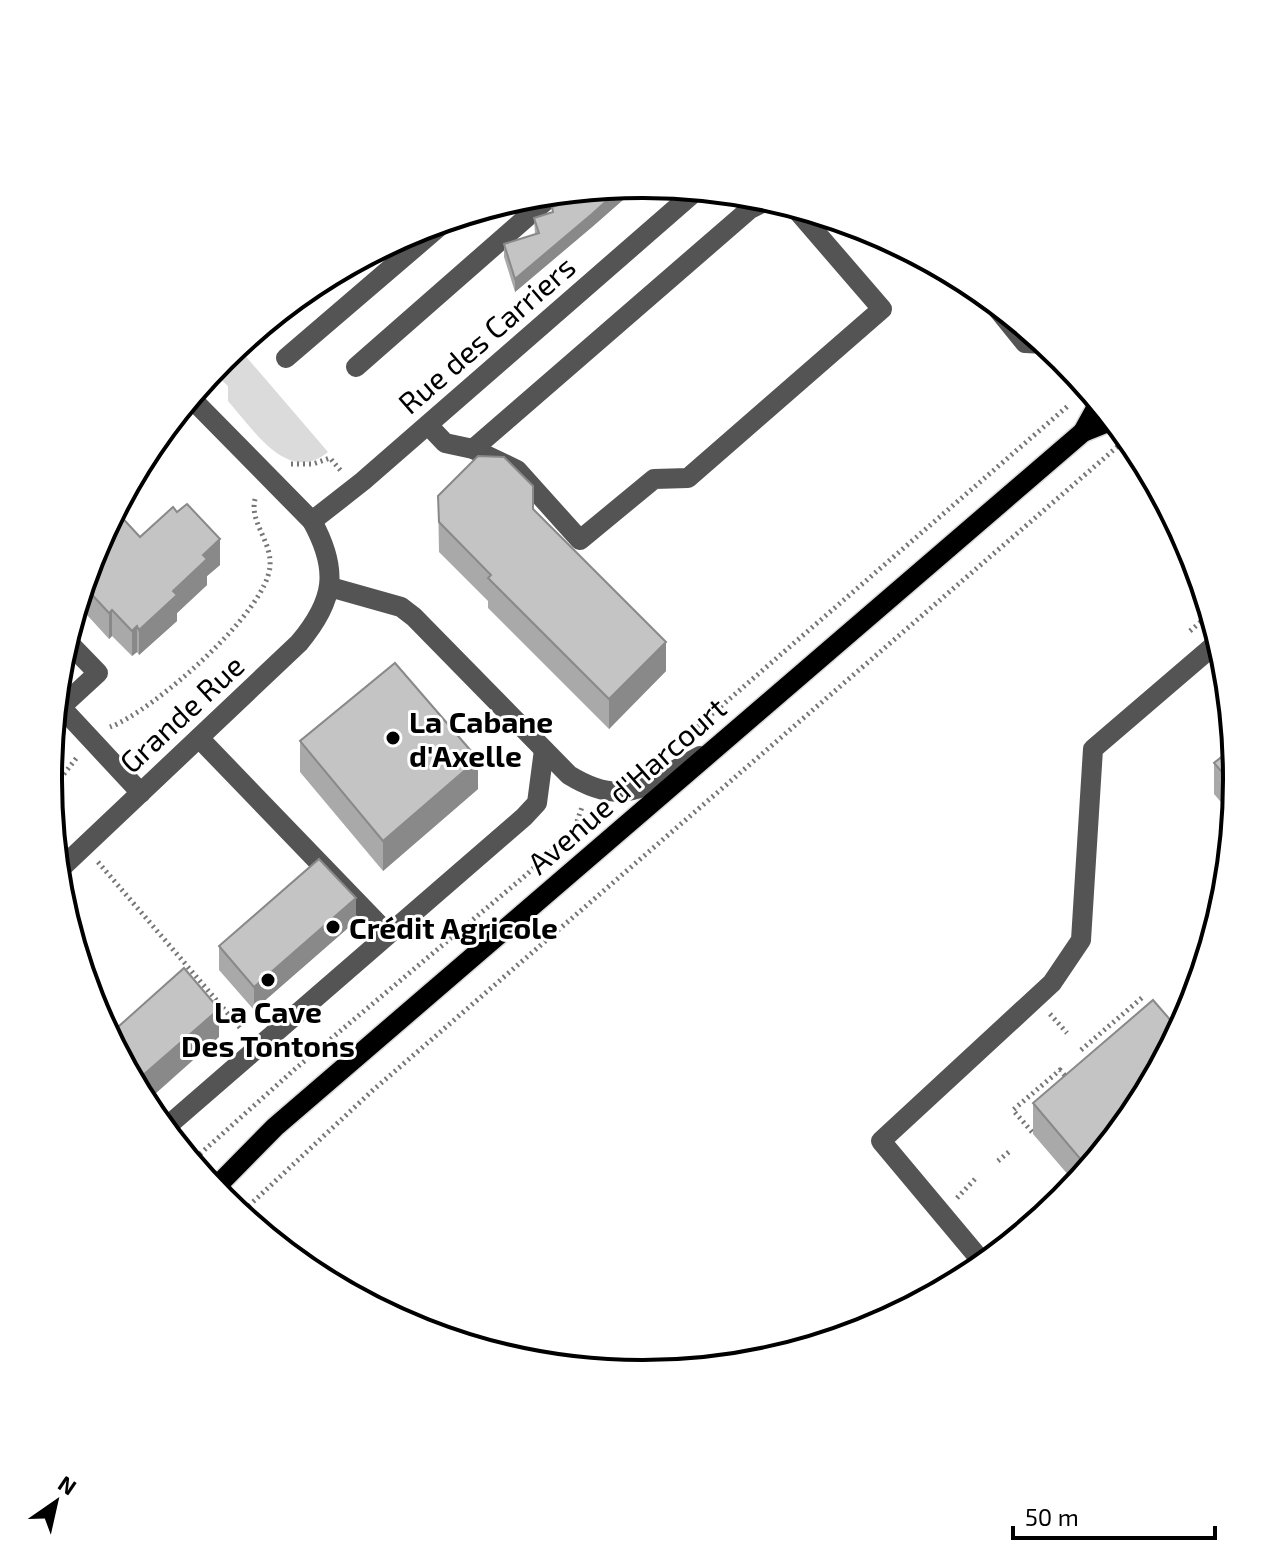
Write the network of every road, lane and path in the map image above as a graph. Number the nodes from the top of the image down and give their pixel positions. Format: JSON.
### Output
{"nodes":[{"id":1,"x":685,"y":200,"type":"edge"},
{"id":2,"x":537,"y":209,"type":"edge"},
{"id":3,"x":750,"y":209,"type":"edge"},
{"id":4,"x":807,"y":222,"type":"edge"},
{"id":5,"x":420,"y":243,"type":"edge"},
{"id":6,"x":286,"y":358,"type":"dead end"},
{"id":7,"x":356,"y":367,"type":"dead end"},
{"id":8,"x":1077,"y":399,"type":"dead end"},
{"id":9,"x":198,"y":406,"type":"edge"},
{"id":10,"x":1093,"y":414,"type":"edge"},
{"id":11,"x":1102,"y":424,"type":"edge"},
{"id":12,"x":428,"y":425,"type":"junction"},
{"id":13,"x":1083,"y":432,"type":"junction"},
{"id":14,"x":1118,"y":447,"type":"edge"},
{"id":15,"x":473,"y":449,"type":"junction"},
{"id":16,"x":289,"y":462,"type":"dead end"},
{"id":17,"x":345,"y":474,"type":"dead end"},
{"id":18,"x":260,"y":491,"type":"dead end"},
{"id":19,"x":312,"y":521,"type":"junction"},
{"id":20,"x":330,"y":587,"type":"junction"},
{"id":21,"x":1208,"y":650,"type":"edge"},
{"id":22,"x":77,"y":651,"type":"edge"},
{"id":23,"x":67,"y":701,"type":"edge"},
{"id":24,"x":65,"y":717,"type":"edge"},
{"id":25,"x":103,"y":731,"type":"dead end"},
{"id":26,"x":199,"y":738,"type":"junction"},
{"id":27,"x":683,"y":739,"type":"dead end"},
{"id":28,"x":713,"y":749,"type":"junction"},
{"id":29,"x":544,"y":750,"type":"junction"},
{"id":30,"x":80,"y":752,"type":"dead end"},
{"id":31,"x":62,"y":776,"type":"edge"},
{"id":32,"x":141,"y":793,"type":"junction"},
{"id":33,"x":587,"y":797,"type":"dead end"},
{"id":34,"x":92,"y":855,"type":"dead end"},
{"id":35,"x":68,"y":862,"type":"edge"},
{"id":36,"x":388,"y":934,"type":"junction"},
{"id":37,"x":1144,"y":996,"type":"dead end"},
{"id":38,"x":1046,"y":1010,"type":"dead end"},
{"id":39,"x":242,"y":1030,"type":"dead end"},
{"id":40,"x":1067,"y":1033,"type":"dead end"},
{"id":41,"x":1081,"y":1050,"type":"dead end"},
{"id":42,"x":1069,"y":1080,"type":"edge"},
{"id":43,"x":174,"y":1121,"type":"edge"},
{"id":44,"x":1032,"y":1132,"type":"edge"},
{"id":45,"x":1010,"y":1151,"type":"dead end"},
{"id":46,"x":200,"y":1154,"type":"edge"},
{"id":47,"x":998,"y":1161,"type":"dead end"},
{"id":48,"x":975,"y":1179,"type":"dead end"},
{"id":49,"x":223,"y":1180,"type":"edge"},
{"id":50,"x":954,"y":1204,"type":"dead end"},
{"id":51,"x":249,"y":1205,"type":"edge"},
{"id":52,"x":976,"y":1254,"type":"edge"}],
"edges":[{"from":1,"to":12,"type":"street","name":"Rue des Carriers"},
{"from":2,"to":7,"type":"street"},
{"from":3,"to":15,"type":"street"},
{"from":4,"to":15,"type":"street"},
{"from":5,"to":6,"type":"street"},
{"from":8,"to":27,"type":"path"},
{"from":9,"to":19,"type":"street","name":"Grande Rue"},
{"from":10,"to":13,"type":"main road","name":"Avenue d'Harcourt"},
{"from":11,"to":13,"type":"main road","name":"Avenue d'Harcourt"},
{"from":12,"to":15,"type":"street"},
{"from":12,"to":19,"type":"street","name":"Rue des Carriers"},
{"from":13,"to":28,"type":"main road","name":"Avenue d'Harcourt"},
{"from":14,"to":51,"type":"path"},
{"from":16,"to":17,"type":"path"},
{"from":18,"to":25,"type":"path"},
{"from":19,"to":20,"type":"street","name":"Grande Rue"},
{"from":20,"to":26,"type":"street","name":"Grande Rue"},
{"from":20,"to":29,"type":"street"},
{"from":21,"to":52,"type":"street"},
{"from":22,"to":23,"type":"street"},
{"from":24,"to":32,"type":"street"},
{"from":26,"to":32,"type":"street","name":"Grande Rue"},
{"from":26,"to":36,"type":"street"},
{"from":28,"to":29,"type":"street"},
{"from":28,"to":49,"type":"main road","name":"Avenue d'Harcourt"},
{"from":29,"to":36,"type":"street"},
{"from":30,"to":31,"type":"path"},
{"from":32,"to":35,"type":"street","name":"Grande Rue"},
{"from":33,"to":46,"type":"path"},
{"from":34,"to":39,"type":"path"},
{"from":36,"to":43,"type":"street"},
{"from":37,"to":41,"type":"path"},
{"from":38,"to":40,"type":"path"},
{"from":42,"to":44,"type":"path"},
{"from":45,"to":47,"type":"path"},
{"from":48,"to":50,"type":"path"}]}
